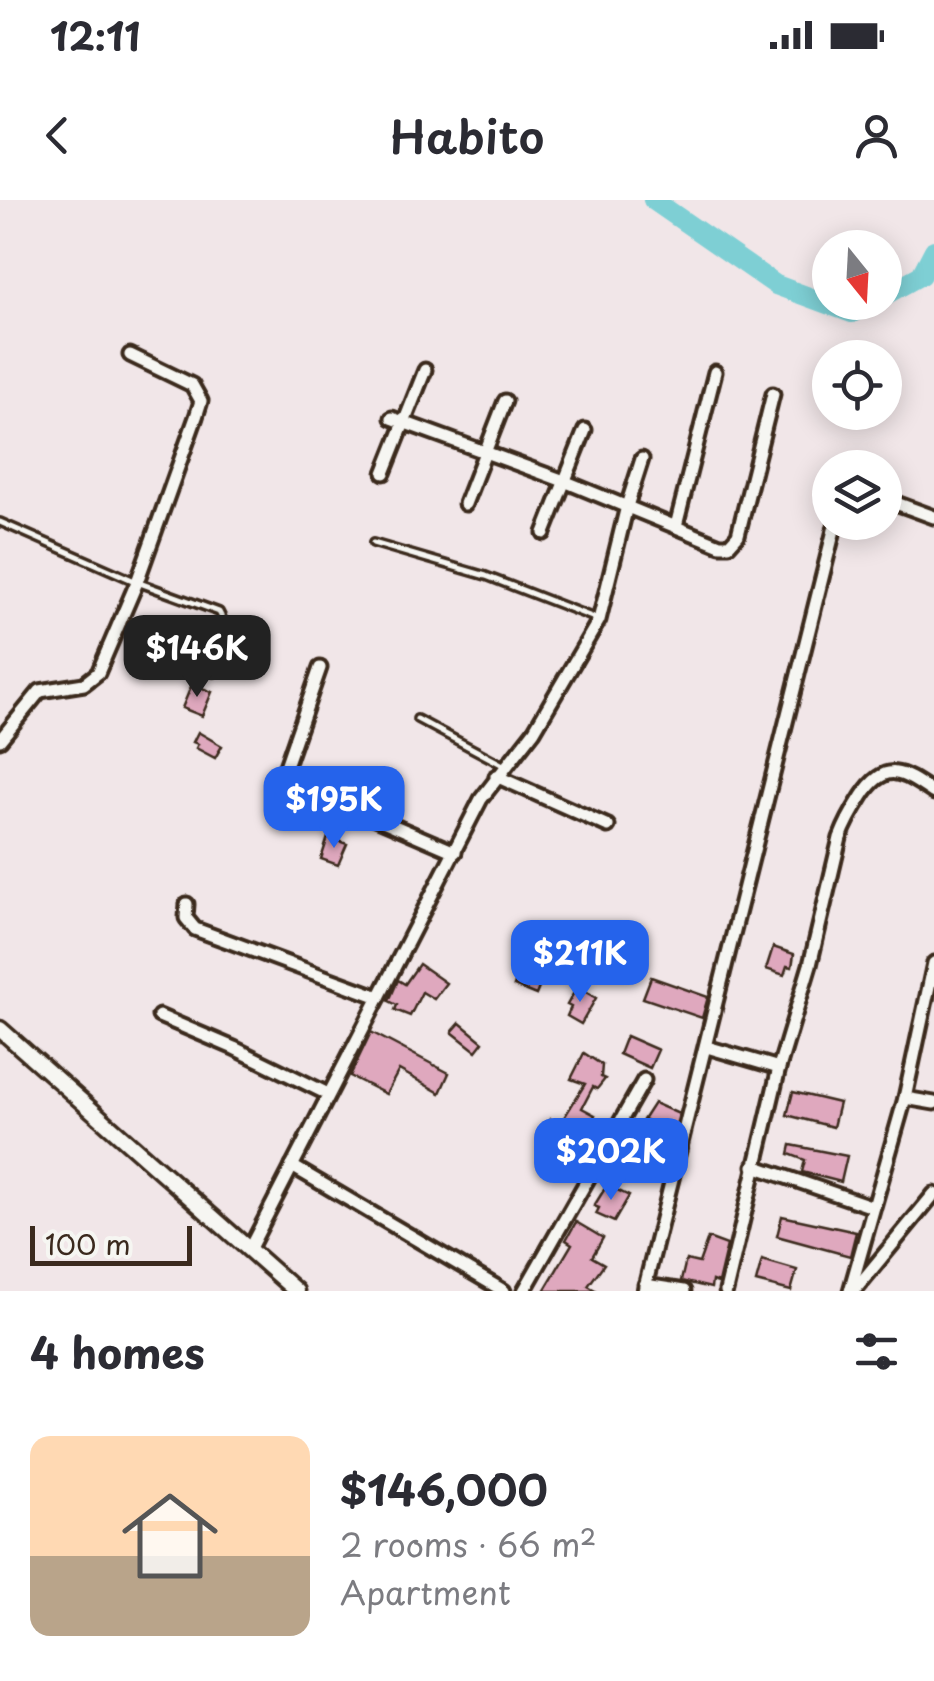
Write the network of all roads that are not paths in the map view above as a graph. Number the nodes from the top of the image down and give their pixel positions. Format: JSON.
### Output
{"nodes":[{"id":1,"x":130,"y":354,"type":"dead end"},
{"id":2,"x":425,"y":370,"type":"dead end"},
{"id":3,"x":715,"y":372,"type":"dead end"},
{"id":4,"x":773,"y":394,"type":"dead end"},
{"id":5,"x":505,"y":401,"type":"dead end"},
{"id":6,"x":398,"y":420,"type":"junction"},
{"id":7,"x":585,"y":430,"type":"dead end"},
{"id":8,"x":485,"y":451,"type":"junction"},
{"id":9,"x":642,"y":459,"type":"dead end"},
{"id":10,"x":384,"y":473,"type":"dead end"},
{"id":11,"x":564,"y":481,"type":"junction"},
{"id":12,"x":465,"y":504,"type":"dead end"},
{"id":13,"x":902,"y":505,"type":"edge"},
{"id":14,"x":627,"y":506,"type":"junction"},
{"id":15,"x":934,"y":517,"type":"edge"},
{"id":16,"x":0,"y":522,"type":"edge"},
{"id":17,"x":676,"y":526,"type":"junction"},
{"id":18,"x":544,"y":533,"type":"dead end"},
{"id":19,"x":831,"y":540,"type":"edge"},
{"id":20,"x":373,"y":543,"type":"dead end"},
{"id":21,"x":137,"y":582,"type":"junction"},
{"id":22,"x":600,"y":620,"type":"junction"},
{"id":23,"x":320,"y":668,"type":"dead end"},
{"id":24,"x":214,"y":673,"type":"dead end"},
{"id":25,"x":417,"y":720,"type":"dead end"},
{"id":26,"x":0,"y":740,"type":"edge"},
{"id":27,"x":501,"y":771,"type":"junction"},
{"id":28,"x":934,"y":793,"type":"edge"},
{"id":29,"x":608,"y":826,"type":"dead end"},
{"id":30,"x":455,"y":852,"type":"junction"},
{"id":31,"x":187,"y":904,"type":"dead end"},
{"id":32,"x":934,"y":962,"type":"edge"},
{"id":33,"x":379,"y":997,"type":"junction"},
{"id":34,"x":159,"y":1016,"type":"dead end"},
{"id":35,"x":0,"y":1029,"type":"edge"},
{"id":36,"x":707,"y":1048,"type":"junction"},
{"id":37,"x":779,"y":1068,"type":"junction"},
{"id":38,"x":644,"y":1080,"type":"dead end"},
{"id":39,"x":328,"y":1094,"type":"junction"},
{"id":40,"x":906,"y":1098,"type":"junction"},
{"id":41,"x":934,"y":1103,"type":"edge"},
{"id":42,"x":292,"y":1166,"type":"junction"},
{"id":43,"x":754,"y":1166,"type":"junction"},
{"id":44,"x":934,"y":1194,"type":"edge"},
{"id":45,"x":873,"y":1207,"type":"junction"},
{"id":46,"x":249,"y":1250,"type":"junction"},
{"id":47,"x":644,"y":1288,"type":"edge"},
{"id":48,"x":296,"y":1291,"type":"edge"},
{"id":49,"x":504,"y":1291,"type":"edge"},
{"id":50,"x":524,"y":1291,"type":"edge"},
{"id":51,"x":684,"y":1291,"type":"edge"},
{"id":52,"x":726,"y":1291,"type":"edge"},
{"id":53,"x":852,"y":1291,"type":"edge"}],
"edges":[{"from":1,"to":21,"type":"street"},
{"from":2,"to":6,"type":"street"},
{"from":3,"to":17,"type":"street"},
{"from":4,"to":17,"type":"street"},
{"from":5,"to":8,"type":"street"},
{"from":6,"to":8,"type":"street"},
{"from":6,"to":10,"type":"street"},
{"from":7,"to":11,"type":"street"},
{"from":8,"to":11,"type":"street"},
{"from":8,"to":12,"type":"street"},
{"from":9,"to":14,"type":"street"},
{"from":11,"to":14,"type":"street"},
{"from":11,"to":18,"type":"street"},
{"from":13,"to":15,"type":"street"},
{"from":14,"to":17,"type":"street"},
{"from":14,"to":22,"type":"street"},
{"from":16,"to":21,"type":"lane"},
{"from":19,"to":36,"type":"street"},
{"from":20,"to":22,"type":"lane"},
{"from":21,"to":24,"type":"lane"},
{"from":21,"to":26,"type":"street"},
{"from":22,"to":27,"type":"street"},
{"from":23,"to":30,"type":"street"},
{"from":25,"to":27,"type":"lane"},
{"from":27,"to":29,"type":"street"},
{"from":27,"to":30,"type":"street"},
{"from":28,"to":37,"type":"street"},
{"from":30,"to":33,"type":"street"},
{"from":31,"to":33,"type":"street"},
{"from":32,"to":40,"type":"street"},
{"from":33,"to":39,"type":"street"},
{"from":34,"to":39,"type":"street"},
{"from":35,"to":46,"type":"street"},
{"from":36,"to":37,"type":"street"},
{"from":36,"to":47,"type":"street"},
{"from":37,"to":43,"type":"street"},
{"from":38,"to":50,"type":"street"},
{"from":39,"to":42,"type":"street"},
{"from":40,"to":41,"type":"street"},
{"from":40,"to":45,"type":"street"},
{"from":42,"to":46,"type":"street"},
{"from":42,"to":49,"type":"street"},
{"from":43,"to":45,"type":"street"},
{"from":43,"to":52,"type":"street"},
{"from":44,"to":53,"type":"street"},
{"from":45,"to":53,"type":"street"},
{"from":46,"to":48,"type":"street"},
{"from":47,"to":51,"type":"street"}]}
